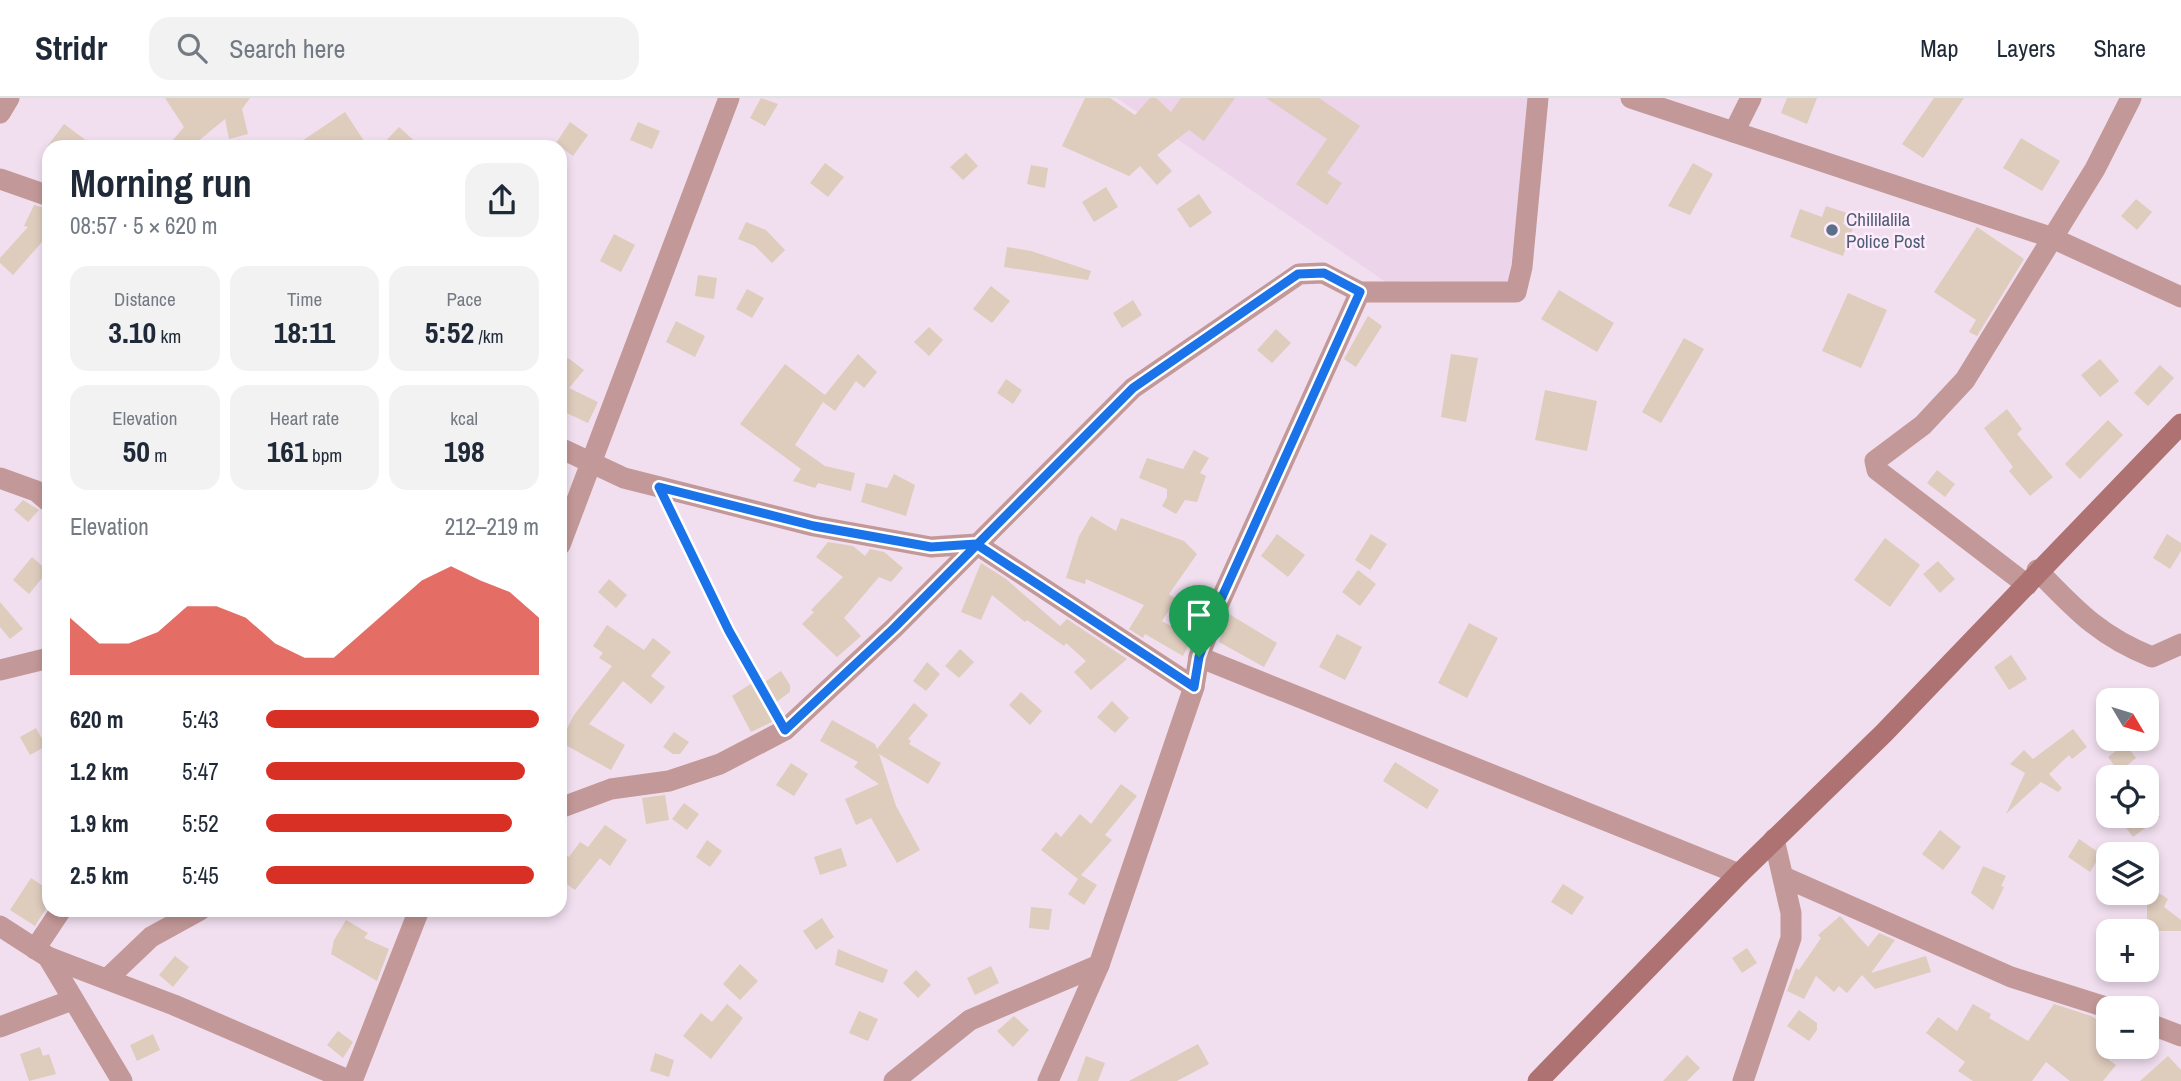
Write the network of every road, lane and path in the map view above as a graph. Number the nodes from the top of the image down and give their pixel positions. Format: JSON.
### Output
{"nodes":[{"id":1,"x":9,"y":98,"type":"edge"},
{"id":2,"x":729,"y":98,"type":"edge"},
{"id":3,"x":1538,"y":98,"type":"edge"},
{"id":4,"x":1631,"y":98,"type":"edge"},
{"id":5,"x":1751,"y":98,"type":"edge"},
{"id":6,"x":2131,"y":98,"type":"edge"},
{"id":7,"x":0,"y":113,"type":"edge"},
{"id":8,"x":1734,"y":132,"type":"junction"},
{"id":9,"x":0,"y":180,"type":"edge"},
{"id":10,"x":42,"y":194,"type":"edge"},
{"id":11,"x":2050,"y":237,"type":"junction"},
{"id":12,"x":1360,"y":292,"type":"junction"},
{"id":13,"x":2181,"y":297,"type":"edge"},
{"id":14,"x":2181,"y":424,"type":"edge"},
{"id":15,"x":567,"y":452,"type":"edge"},
{"id":16,"x":591,"y":464,"type":"junction"},
{"id":17,"x":0,"y":478,"type":"edge"},
{"id":18,"x":659,"y":487,"type":"junction"},
{"id":19,"x":42,"y":496,"type":"edge"},
{"id":20,"x":567,"y":527,"type":"edge"},
{"id":21,"x":976,"y":544,"type":"junction"},
{"id":22,"x":2032,"y":578,"type":"junction"},
{"id":23,"x":2181,"y":644,"type":"edge"},
{"id":24,"x":1199,"y":657,"type":"junction"},
{"id":25,"x":42,"y":660,"type":"edge"},
{"id":26,"x":0,"y":670,"type":"edge"},
{"id":27,"x":1194,"y":687,"type":"junction"},
{"id":28,"x":785,"y":730,"type":"junction"},
{"id":29,"x":567,"y":805,"type":"edge"},
{"id":30,"x":1774,"y":839,"type":"junction"},
{"id":31,"x":1739,"y":874,"type":"junction"},
{"id":32,"x":1784,"y":877,"type":"junction"},
{"id":33,"x":58,"y":917,"type":"edge"},
{"id":34,"x":187,"y":917,"type":"edge"},
{"id":35,"x":416,"y":917,"type":"edge"},
{"id":36,"x":0,"y":926,"type":"edge"},
{"id":37,"x":42,"y":953,"type":"junction"},
{"id":38,"x":1099,"y":965,"type":"junction"},
{"id":39,"x":107,"y":979,"type":"junction"},
{"id":40,"x":72,"y":1000,"type":"junction"},
{"id":41,"x":2096,"y":1005,"type":"edge"},
{"id":42,"x":0,"y":1027,"type":"edge"},
{"id":43,"x":2159,"y":1028,"type":"edge"},
{"id":44,"x":2181,"y":1036,"type":"edge"},
{"id":45,"x":122,"y":1081,"type":"edge"},
{"id":46,"x":351,"y":1081,"type":"edge"},
{"id":47,"x":894,"y":1081,"type":"edge"},
{"id":48,"x":1048,"y":1081,"type":"edge"},
{"id":49,"x":1538,"y":1081,"type":"edge"},
{"id":50,"x":1743,"y":1081,"type":"edge"}],
"edges":[{"from":1,"to":7,"type":"street"},
{"from":2,"to":16,"type":"street"},
{"from":3,"to":12,"type":"street"},
{"from":4,"to":8,"type":"street"},
{"from":5,"to":8,"type":"street"},
{"from":6,"to":11,"type":"street"},
{"from":8,"to":11,"type":"street"},
{"from":9,"to":10,"type":"street"},
{"from":11,"to":13,"type":"street"},
{"from":11,"to":22,"type":"street"},
{"from":12,"to":21,"type":"street"},
{"from":12,"to":24,"type":"street"},
{"from":14,"to":22,"type":"street"},
{"from":15,"to":16,"type":"street"},
{"from":16,"to":18,"type":"street"},
{"from":16,"to":20,"type":"street"},
{"from":17,"to":19,"type":"street"},
{"from":18,"to":21,"type":"street"},
{"from":18,"to":28,"type":"path"},
{"from":21,"to":27,"type":"street"},
{"from":21,"to":28,"type":"street"},
{"from":22,"to":23,"type":"street"},
{"from":22,"to":30,"type":"street"},
{"from":24,"to":27,"type":"street"},
{"from":24,"to":31,"type":"street"},
{"from":25,"to":26,"type":"street"},
{"from":27,"to":38,"type":"street"},
{"from":28,"to":29,"type":"street"},
{"from":30,"to":31,"type":"street"},
{"from":30,"to":32,"type":"street"},
{"from":31,"to":49,"type":"street"},
{"from":32,"to":41,"type":"street"},
{"from":32,"to":50,"type":"street"},
{"from":33,"to":37,"type":"street"},
{"from":34,"to":39,"type":"street"},
{"from":35,"to":46,"type":"street"},
{"from":36,"to":37,"type":"street"},
{"from":37,"to":39,"type":"street"},
{"from":37,"to":40,"type":"street"},
{"from":38,"to":47,"type":"street"},
{"from":38,"to":48,"type":"street"},
{"from":39,"to":46,"type":"street"},
{"from":40,"to":42,"type":"street"},
{"from":40,"to":45,"type":"street"},
{"from":43,"to":44,"type":"street"}]}
